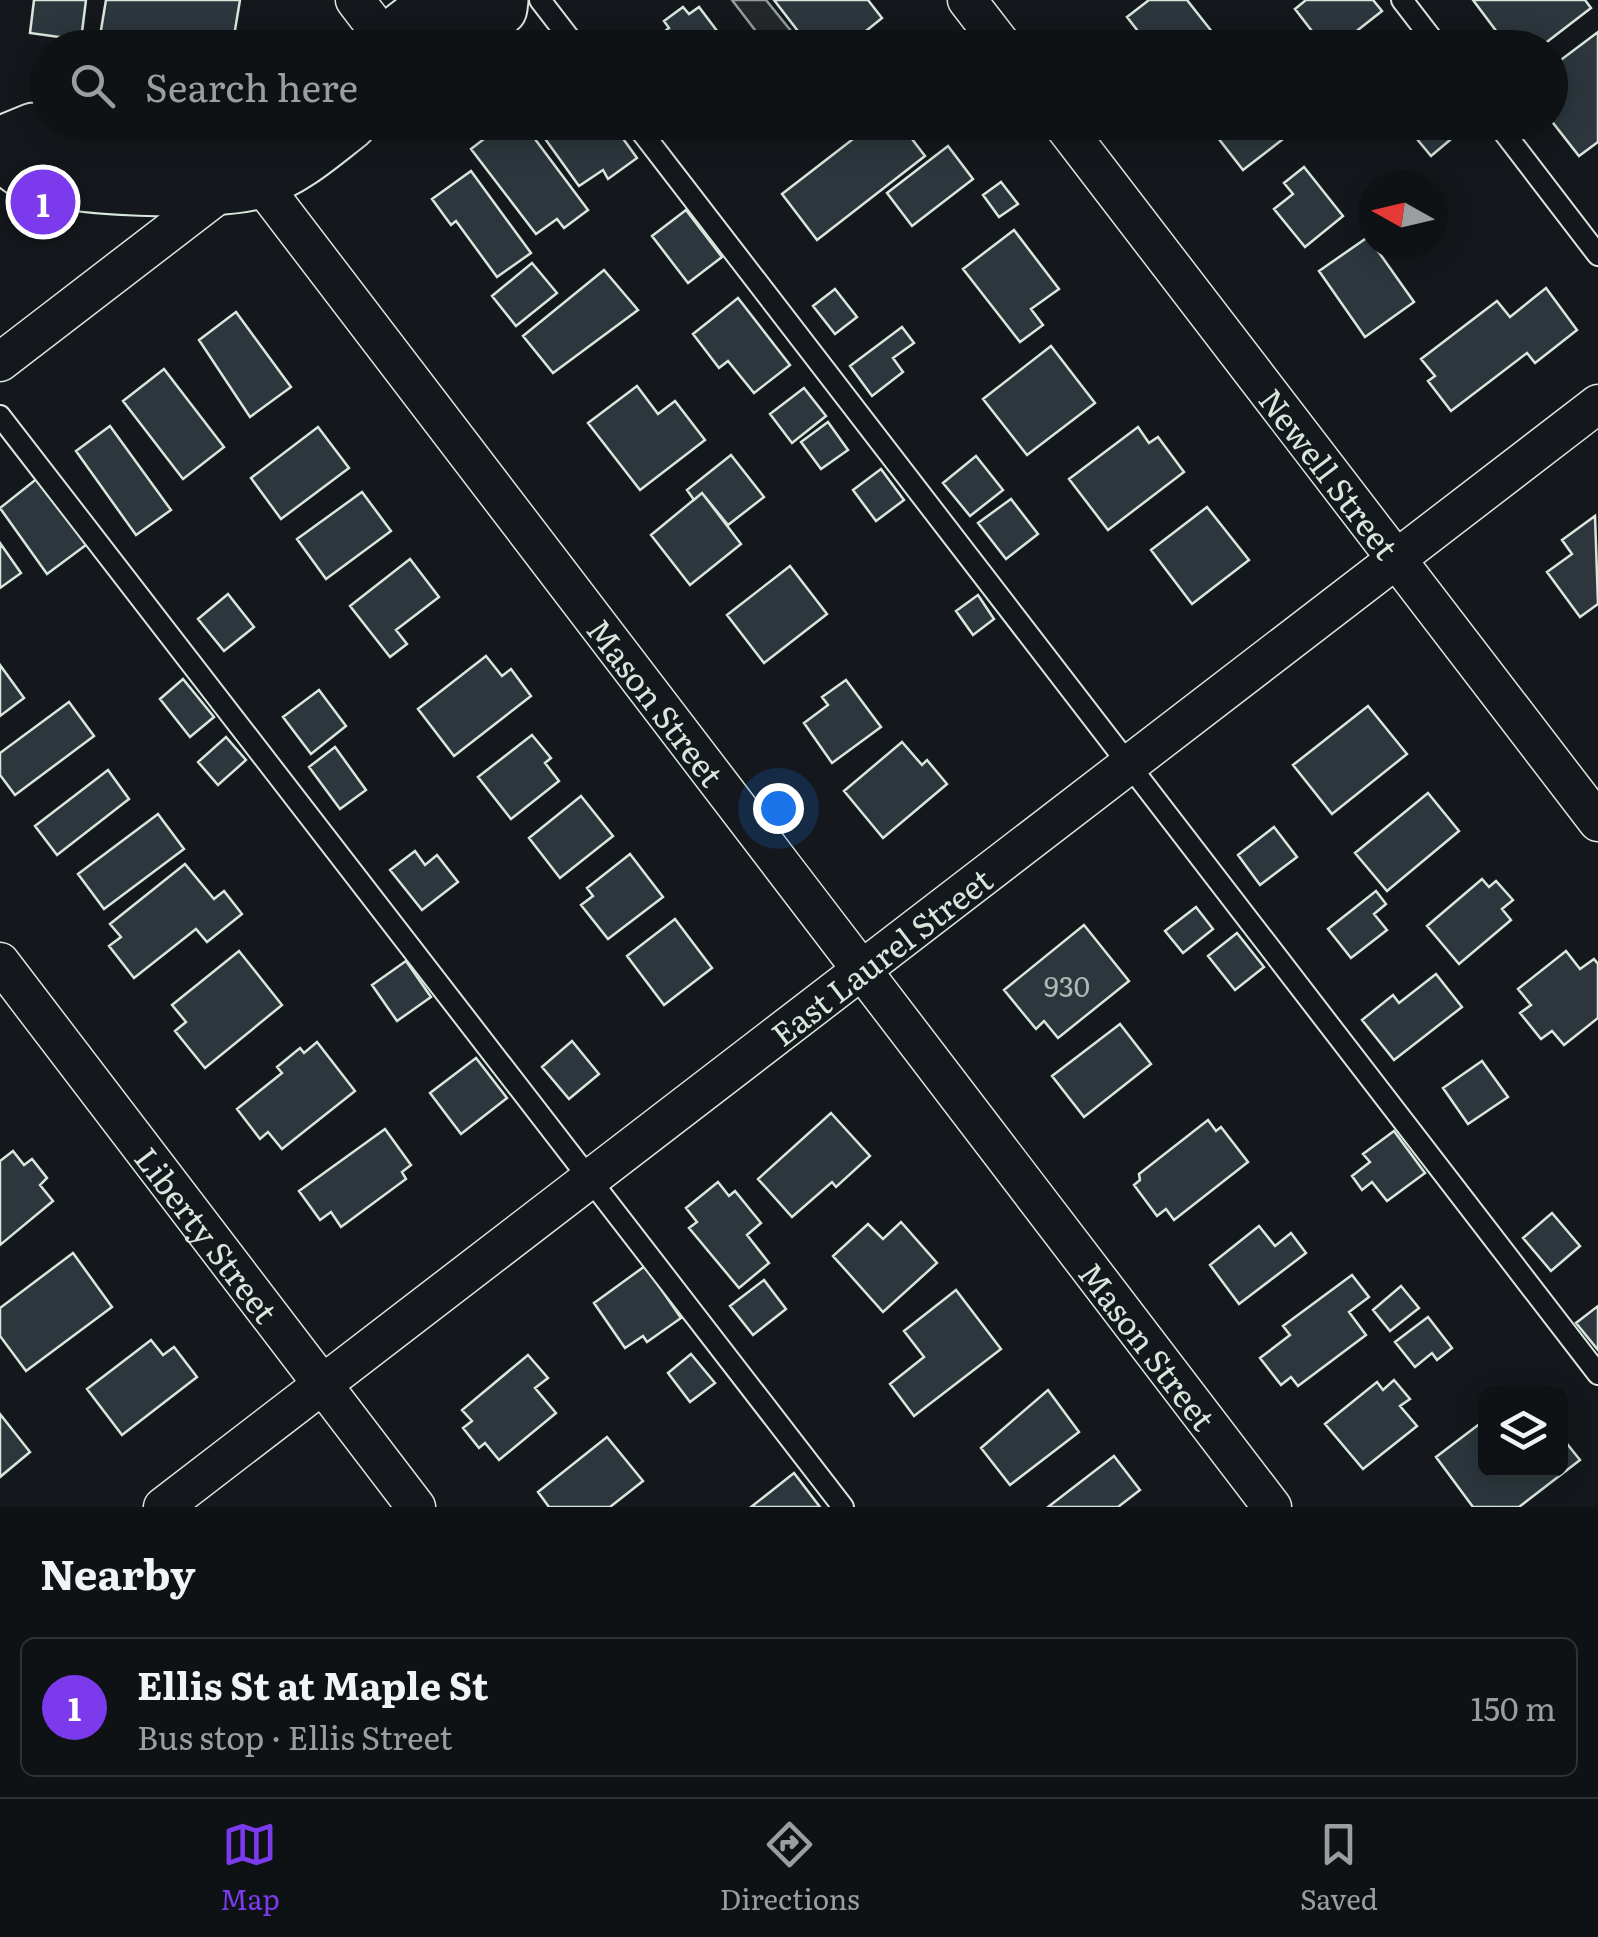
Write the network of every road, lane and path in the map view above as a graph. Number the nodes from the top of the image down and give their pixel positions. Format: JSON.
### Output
{"nodes":[{"id":1,"x":442,"y":0,"type":"edge"},
{"id":2,"x":500,"y":0,"type":"edge"},
{"id":3,"x":540,"y":0,"type":"edge"},
{"id":4,"x":967,"y":0,"type":"edge"},
{"id":5,"x":1402,"y":0,"type":"edge"},
{"id":6,"x":374,"y":30,"type":"edge"},
{"id":7,"x":471,"y":30,"type":"edge"},
{"id":8,"x":563,"y":30,"type":"edge"},
{"id":9,"x":990,"y":30,"type":"edge"},
{"id":10,"x":1424,"y":30,"type":"edge"},
{"id":11,"x":326,"y":140,"type":"edge"},
{"id":12,"x":648,"y":140,"type":"edge"},
{"id":13,"x":1075,"y":140,"type":"edge"},
{"id":14,"x":1510,"y":140,"type":"edge"},
{"id":15,"x":0,"y":148,"type":"edge"},
{"id":16,"x":255,"y":156,"type":"edge"},
{"id":17,"x":1598,"y":255,"type":"edge"},
{"id":18,"x":0,"y":362,"type":"edge"},
{"id":19,"x":1598,"y":404,"type":"edge"},
{"id":20,"x":0,"y":416,"type":"edge"},
{"id":21,"x":1396,"y":559,"type":"junction"},
{"id":22,"x":1129,"y":765,"type":"junction"},
{"id":23,"x":1598,"y":822,"type":"edge"},
{"id":24,"x":0,"y":962,"type":"edge"},
{"id":25,"x":861,"y":970,"type":"junction"},
{"id":26,"x":590,"y":1179,"type":"junction"},
{"id":27,"x":1598,"y":1374,"type":"edge"},
{"id":28,"x":322,"y":1384,"type":"junction"},
{"id":29,"x":163,"y":1507,"type":"edge"},
{"id":30,"x":416,"y":1507,"type":"edge"},
{"id":31,"x":843,"y":1507,"type":"edge"},
{"id":32,"x":1272,"y":1507,"type":"edge"}],
"edges":[{"from":1,"to":6,"type":"main road"},
{"from":2,"to":7,"type":"main road"},
{"from":3,"to":8,"type":"lane"},
{"from":4,"to":9,"type":"street"},
{"from":5,"to":10,"type":"lane"},
{"from":11,"to":16,"type":"main road"},
{"from":12,"to":22,"type":"lane"},
{"from":13,"to":21,"type":"street","name":"Newell Street"},
{"from":14,"to":17,"type":"lane"},
{"from":15,"to":16,"type":"main road"},
{"from":16,"to":18,"type":"street"},
{"from":16,"to":25,"type":"street","name":"Mason Street"},
{"from":19,"to":21,"type":"street","name":"East Laurel Street"},
{"from":20,"to":26,"type":"lane"},
{"from":21,"to":22,"type":"street","name":"East Laurel Street"},
{"from":21,"to":23,"type":"street","name":"Newell Street"},
{"from":22,"to":25,"type":"street","name":"East Laurel Street"},
{"from":22,"to":27,"type":"lane"},
{"from":24,"to":28,"type":"street","name":"Liberty Street"},
{"from":25,"to":26,"type":"street","name":"East Laurel Street"},
{"from":25,"to":32,"type":"street","name":"Mason Street"},
{"from":26,"to":28,"type":"street","name":"East Laurel Street"},
{"from":26,"to":31,"type":"lane"},
{"from":28,"to":29,"type":"street","name":"East Laurel Street"},
{"from":28,"to":30,"type":"street","name":"Liberty Street"}]}
